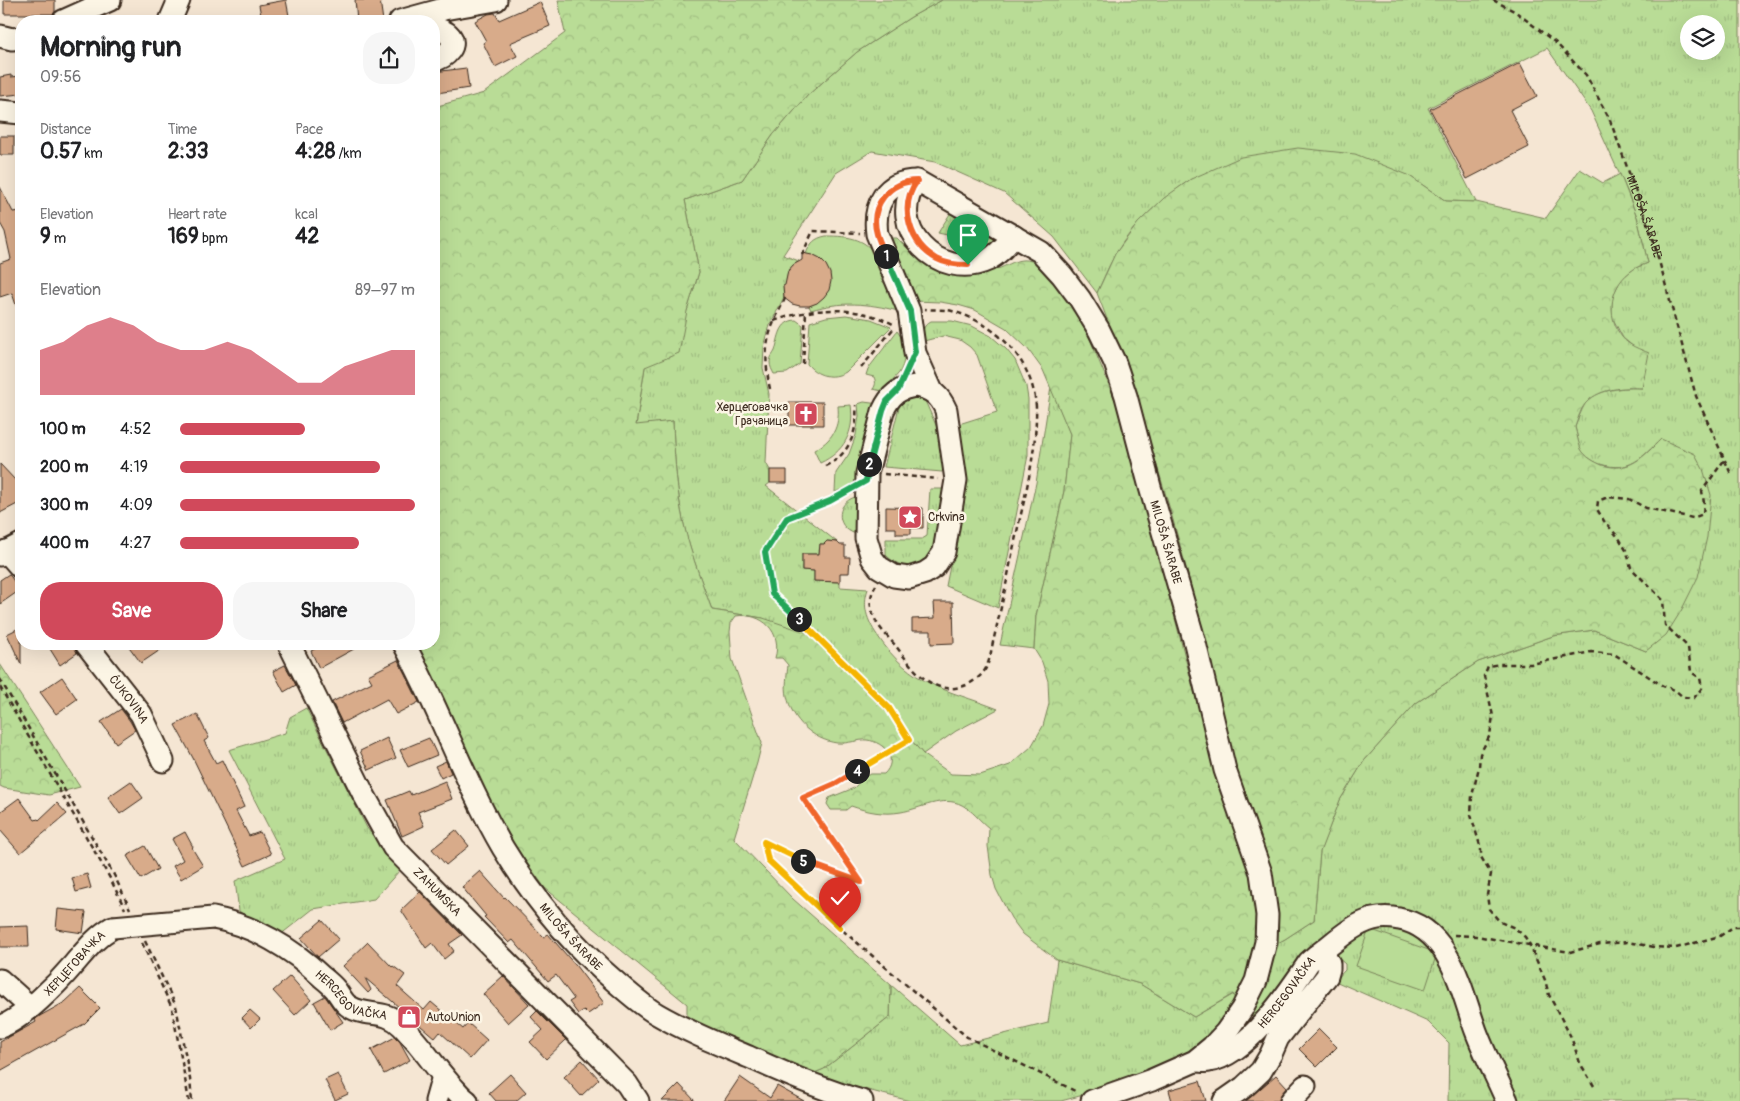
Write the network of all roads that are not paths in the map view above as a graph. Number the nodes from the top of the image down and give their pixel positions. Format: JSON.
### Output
{"nodes":[{"id":1,"x":110,"y":0,"type":"edge"},
{"id":2,"x":179,"y":0,"type":"edge"},
{"id":3,"x":496,"y":0,"type":"edge"},
{"id":4,"x":77,"y":15,"type":"edge"},
{"id":5,"x":173,"y":15,"type":"edge"},
{"id":6,"x":422,"y":15,"type":"edge"},
{"id":7,"x":440,"y":29,"type":"edge"},
{"id":8,"x":0,"y":36,"type":"edge"},
{"id":9,"x":15,"y":39,"type":"edge"},
{"id":10,"x":440,"y":58,"type":"edge"},
{"id":11,"x":0,"y":111,"type":"edge"},
{"id":12,"x":15,"y":112,"type":"edge"},
{"id":13,"x":917,"y":181,"type":"junction"},
{"id":14,"x":1014,"y":236,"type":"junction"},
{"id":15,"x":915,"y":352,"type":"junction"},
{"id":16,"x":898,"y":390,"type":"junction"},
{"id":17,"x":932,"y":391,"type":"junction"},
{"id":18,"x":91,"y":650,"type":"edge"},
{"id":19,"x":293,"y":650,"type":"edge"},
{"id":20,"x":407,"y":650,"type":"edge"},
{"id":21,"x":163,"y":761,"type":"dead end"},
{"id":22,"x":212,"y":918,"type":"joint"},
{"id":23,"x":1316,"y":956,"type":"junction"},
{"id":24,"x":0,"y":980,"type":"edge"},
{"id":25,"x":30,"y":1007,"type":"junction"},
{"id":26,"x":0,"y":1027,"type":"edge"},
{"id":27,"x":1195,"y":1061,"type":"junction"},
{"id":28,"x":443,"y":1076,"type":"junction"},
{"id":29,"x":436,"y":1101,"type":"edge"},
{"id":30,"x":467,"y":1101,"type":"edge"},
{"id":31,"x":638,"y":1101,"type":"edge"},
{"id":32,"x":862,"y":1101,"type":"edge"},
{"id":33,"x":1094,"y":1101,"type":"edge"},
{"id":34,"x":1224,"y":1101,"type":"edge"},
{"id":35,"x":1507,"y":1101,"type":"edge"}],
"edges":[{"from":1,"to":4,"type":"street"},
{"from":2,"to":5,"type":"street"},
{"from":3,"to":6,"type":"street"},
{"from":7,"to":10,"type":"street"},
{"from":8,"to":9,"type":"street"},
{"from":11,"to":12,"type":"street"},
{"from":13,"to":14,"type":"street","name":"MILOŠA ŠARABE"},
{"from":13,"to":14,"type":"street"},
{"from":13,"to":15,"type":"street"},
{"from":14,"to":27,"type":"street","name":"MILOŠA ŠARABE"},
{"from":15,"to":16,"type":"street"},
{"from":15,"to":17,"type":"street"},
{"from":16,"to":17,"type":"street"},
{"from":16,"to":17,"type":"street"},
{"from":18,"to":21,"type":"street","name":"ĆUKOVINA"},
{"from":19,"to":31,"type":"street","name":"ZAHUMSKA"},
{"from":20,"to":32,"type":"street","name":"MILOŠA ŠARABE"},
{"from":22,"to":25,"type":"street","name":"ХЕРЦЕГОВАЧКА","bridge":true},
{"from":22,"to":28,"type":"street","name":"HERCEGOVAČKA"},
{"from":23,"to":27,"type":"street","name":"HERCEGOVAČKA"},
{"from":23,"to":34,"type":"street","name":"HERCEGOVAČKA"},
{"from":23,"to":35,"type":"street"},
{"from":24,"to":25,"type":"street"},
{"from":25,"to":26,"type":"street","name":"ХЕРЦЕГОВАЧКА"},
{"from":27,"to":33,"type":"street","name":"MILOŠA ŠARABE"},
{"from":28,"to":29,"type":"street"},
{"from":28,"to":30,"type":"street","name":"HERCEGOVAČKA"}]}
